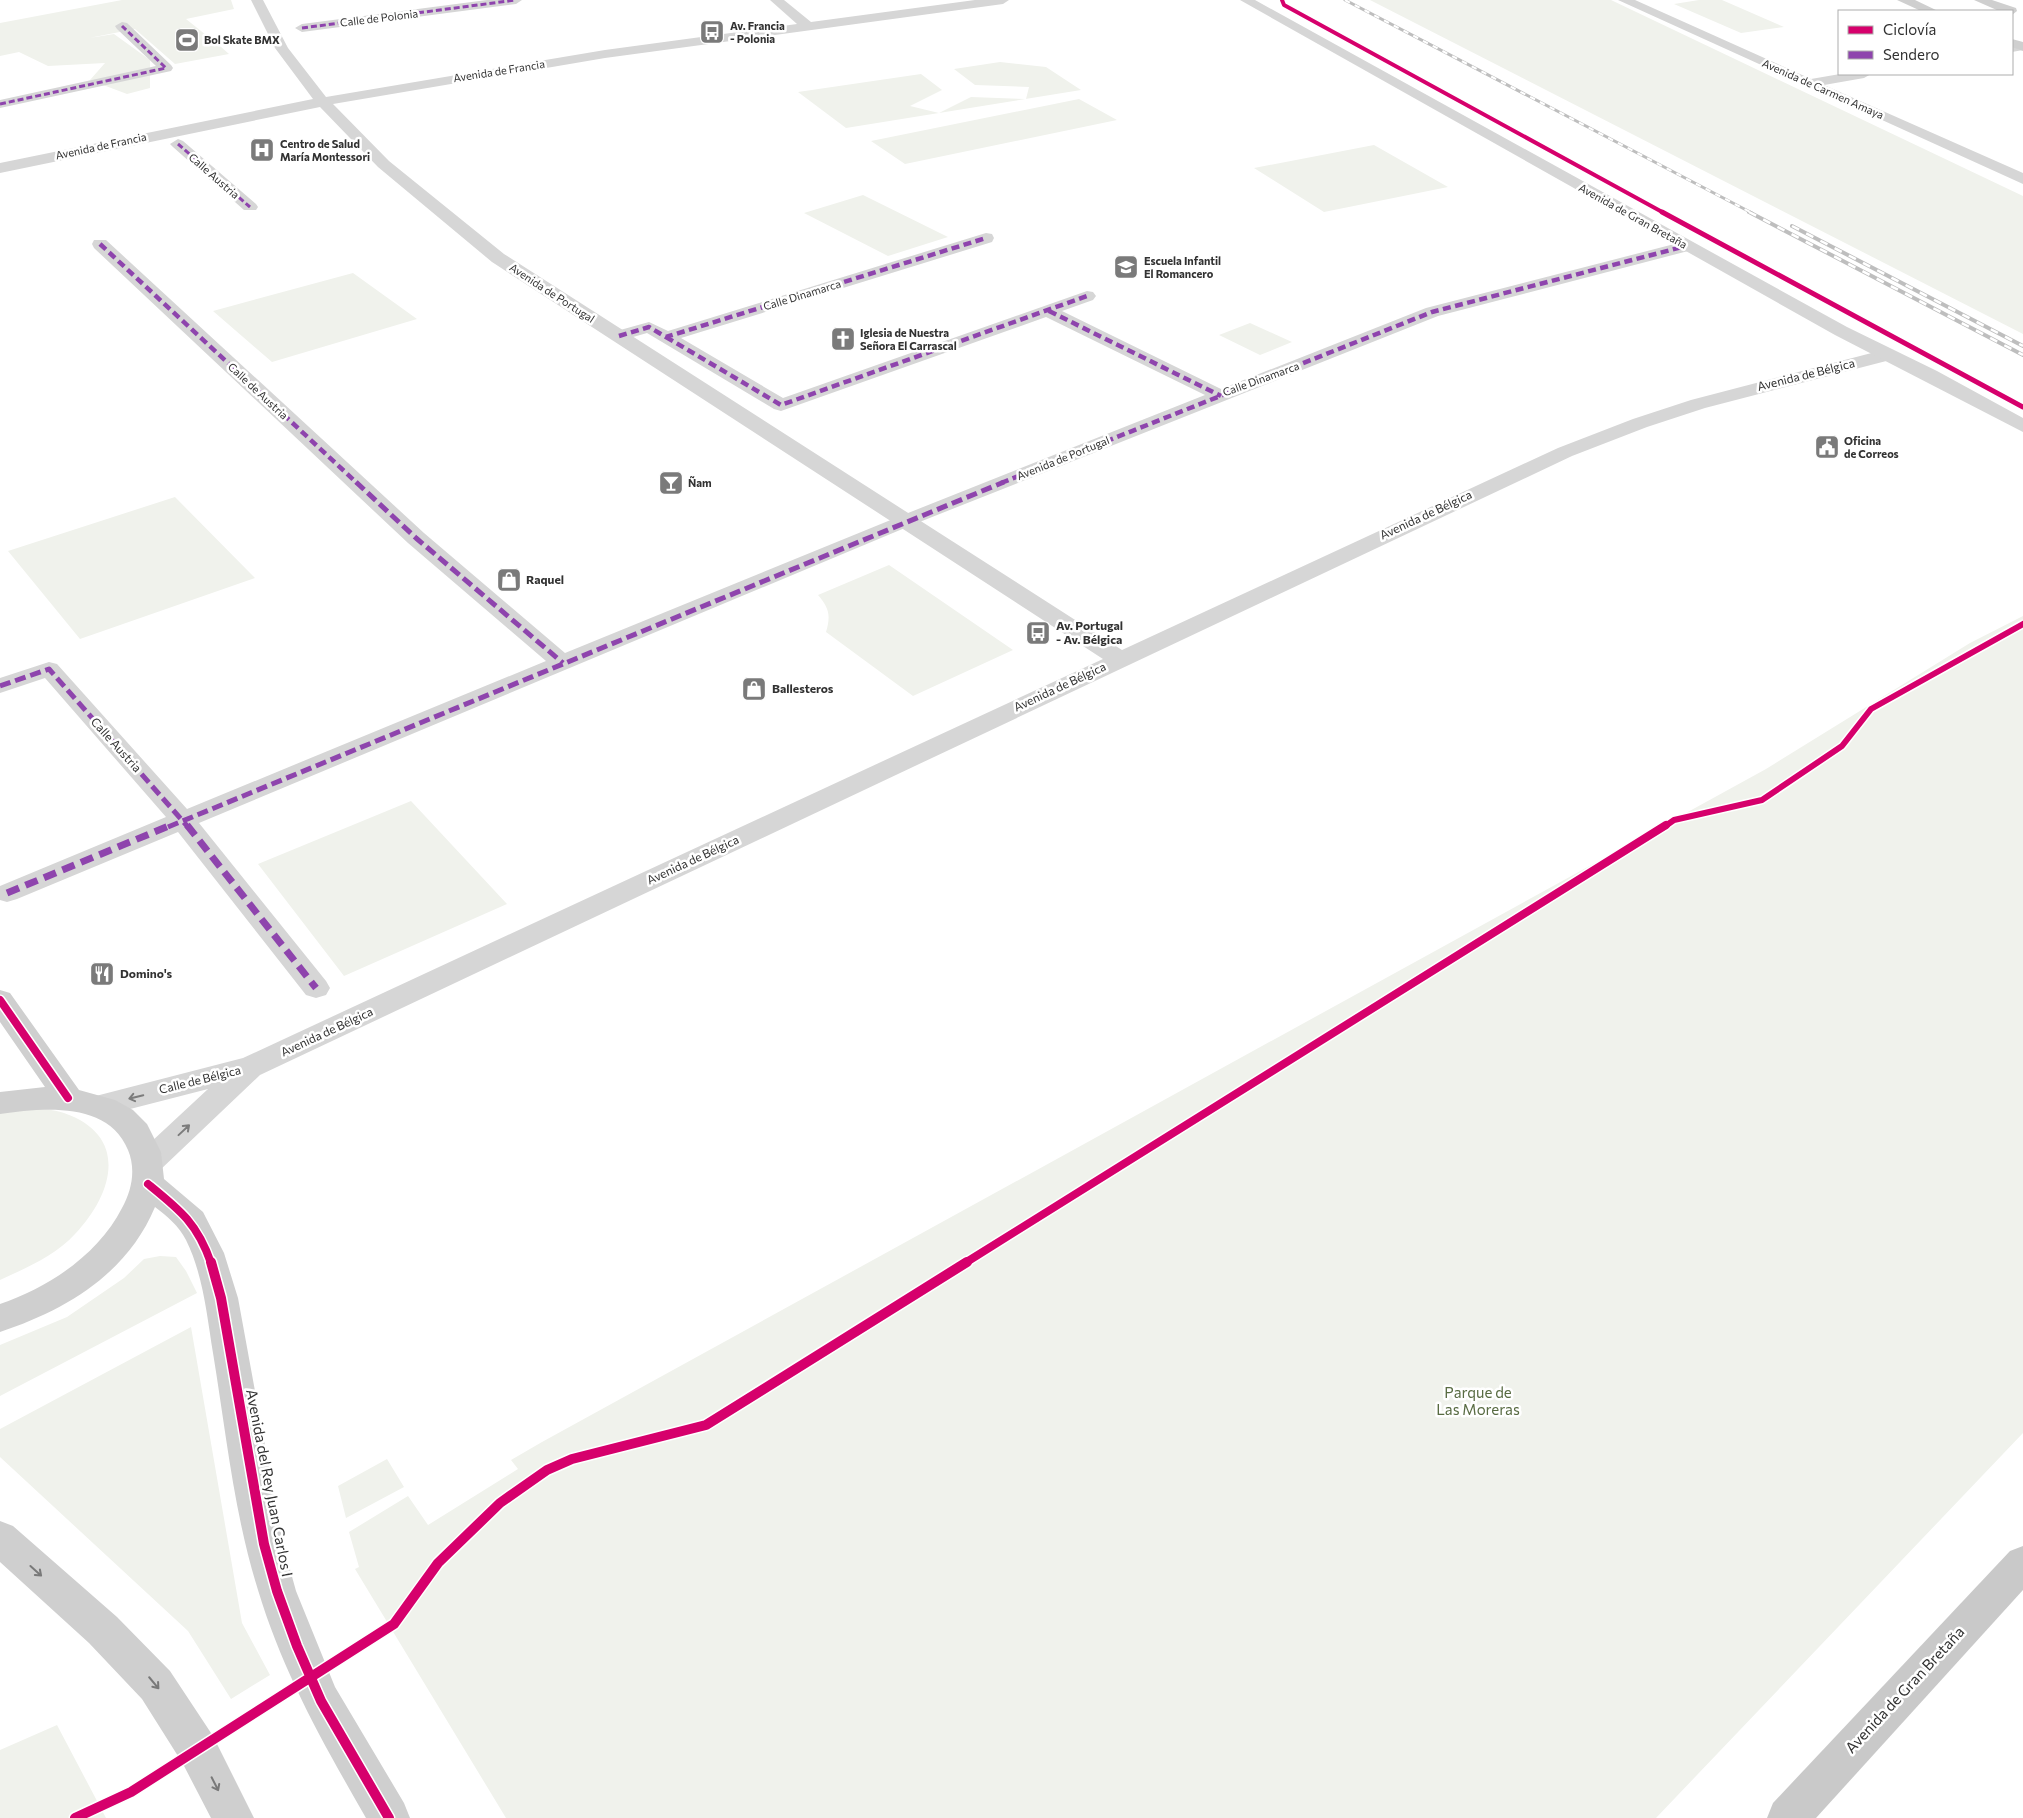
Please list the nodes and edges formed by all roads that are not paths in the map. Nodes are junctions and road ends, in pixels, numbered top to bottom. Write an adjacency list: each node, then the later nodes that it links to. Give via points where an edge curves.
1 (257, 0): 18 (street, Avenida de Portugal, via 285,53)
2 (516, 0): 13 (street, Calle de Polonia)
3 (776, 0): 12 (street)
4 (1003, 0): 12 (street, Avenida de Francia)
5 (1246, 0): 26 (street, Avenida de Gran Bretaña)
6 (1624, 0): 15 (street, Avenida de Carmen Amaya)
7 (1903, 0): 9 (main road)
8 (1980, 0): 10 (main road)
9 (1929, 10)
10 (2006, 10)
11 (122, 26): 19 (street, via 166,68)
12 (809, 27): 18 (street, Avenida de Francia, via 528,66)
13 (302, 28)
14 (1838, 65): 15 (street)
15 (1787, 73): 17 (street, Avenida de Carmen Amaya)
16 (1858, 75): 17 (street)
17 (1810, 83): 22 (street, Avenida de Carmen Amaya)
18 (323, 100): 21 (street, Avenida de Francia); 29 (street, Avenida de Portugal, via 362,142 440,212 498,258)
19 (0, 104)
20 (178, 144): 23 (street, Calle Austria)
21 (0, 168)
22 (2023, 179)
23 (250, 207)
24 (986, 238): 30 (street, Calle Dinamarca)
25 (100, 244): 36 (street, Calle de Austria, via 416,538)
26 (1686, 246): 31 (street, Avenida de Gran Bretaña); 32 (street, Calle Dinamarca, via 1432,312)
27 (1087, 296): 28 (street)
28 (1049, 311): 30 (street, via 781,405); 32 (street, Calle Dinamarca)
29 (619, 336): 30 (street, via 649,327); 34 (street, Avenida de Portugal)
30 (666, 337)
31 (1887, 355): 33 (street, Avenida de Gran Bretaña); 35 (street, Avenida de Bélgica, via 1724,396 1587,443 1504,478)
32 (1221, 396): 34 (street, Avenida de Portugal)
33 (2023, 426)
34 (905, 521): 35 (street, Avenida de Portugal); 36 (street)
35 (1119, 659): 42 (street, Avenida de Bélgica)
36 (563, 663): 38 (street)
37 (0, 686): 38 (street, Calle Austria, via 49,669)
38 (183, 820): 39 (street); 40 (street, Calle Austria)
39 (7, 893)
40 (316, 988)
41 (0, 1000): 43 (main road)
42 (251, 1067): 45 (street, Calle de Bélgica, one-way to 45); 46 (street, Calle de Bélgica, one-way to 42)
43 (68, 1098): 44 (main road, via 25,1098); 45 (main road)
44 (0, 1103)
45 (99, 1106): 46 (main road, via 133,1129 143,1145)
46 (148, 1174): 47 (main road, via 134,1220 106,1256 66,1288); 51 (main road, Avenida del Rey Juan Carlos I, via 194,1226 211,1262 221,1298 264,1544 277,1591 321,1701)
47 (0, 1318)
48 (0, 1538): 50 (main road, one-way to 50, via 103,1630 156,1685 198,1750)
49 (2023, 1563): 52 (main road, Avenida de Gran Bretaña)
50 (233, 1818)
51 (389, 1818)
52 (1788, 1818)

